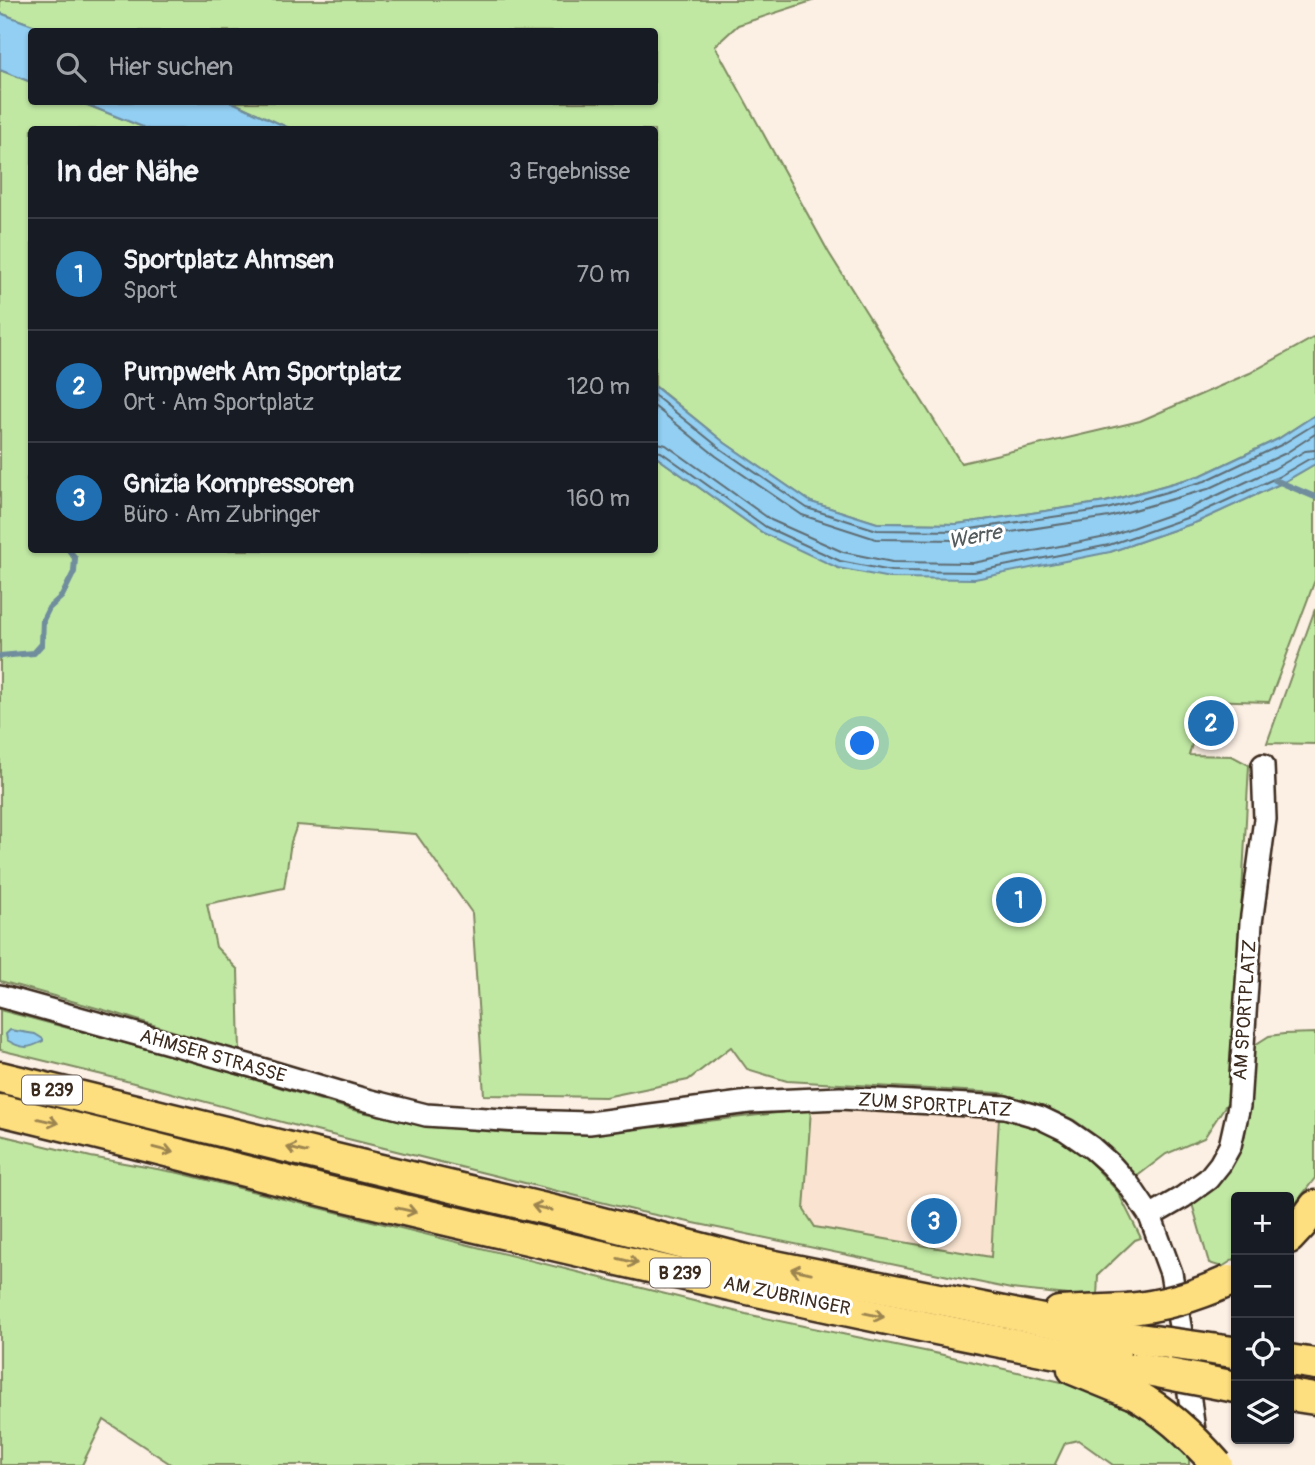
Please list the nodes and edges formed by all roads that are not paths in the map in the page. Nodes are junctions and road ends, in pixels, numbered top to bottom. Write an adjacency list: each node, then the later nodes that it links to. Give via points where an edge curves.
1 (1263, 765): 7 (street, AM SPORTPLATZ, via 1265,820 1251,923 1239,1106 1230,1146 1208,1179)
2 (0, 996): 5 (street, AHMSER STRASSE)
3 (0, 1077): 10 (highway, AM ZUBRINGER / B 239, one-way to 3, via 1012,1314 751,1261)
4 (0, 1110): 14 (highway, AM ZUBRINGER / B 239, one-way to 14, via 656,1268 1021,1347)
5 (426, 1115): 7 (street, ZUM SPORTPLATZ, via 589,1123 750,1102 840,1097 1005,1107 1039,1116 1092,1148 1129,1185)
6 (1315, 1206): 8 (highway)
7 (1150, 1216): 18 (street, ZUM SPORTPLATZ, via 1171,1273)
8 (1294, 1233)
9 (1231, 1280): 10 (highway, bridge, via 1155,1307)
10 (1130, 1324): 11 (highway, bridge)
11 (1231, 1351)
12 (1294, 1361): 13 (highway)
13 (1315, 1364)
14 (1135, 1381): 15 (highway, AM ZUBRINGER / B 239, bridge); 19 (highway, bridge, via 1150,1403 1199,1443)
15 (1231, 1387)
16 (1294, 1396): 17 (highway)
17 (1315, 1399)
18 (1199, 1465)
19 (1217, 1465)

